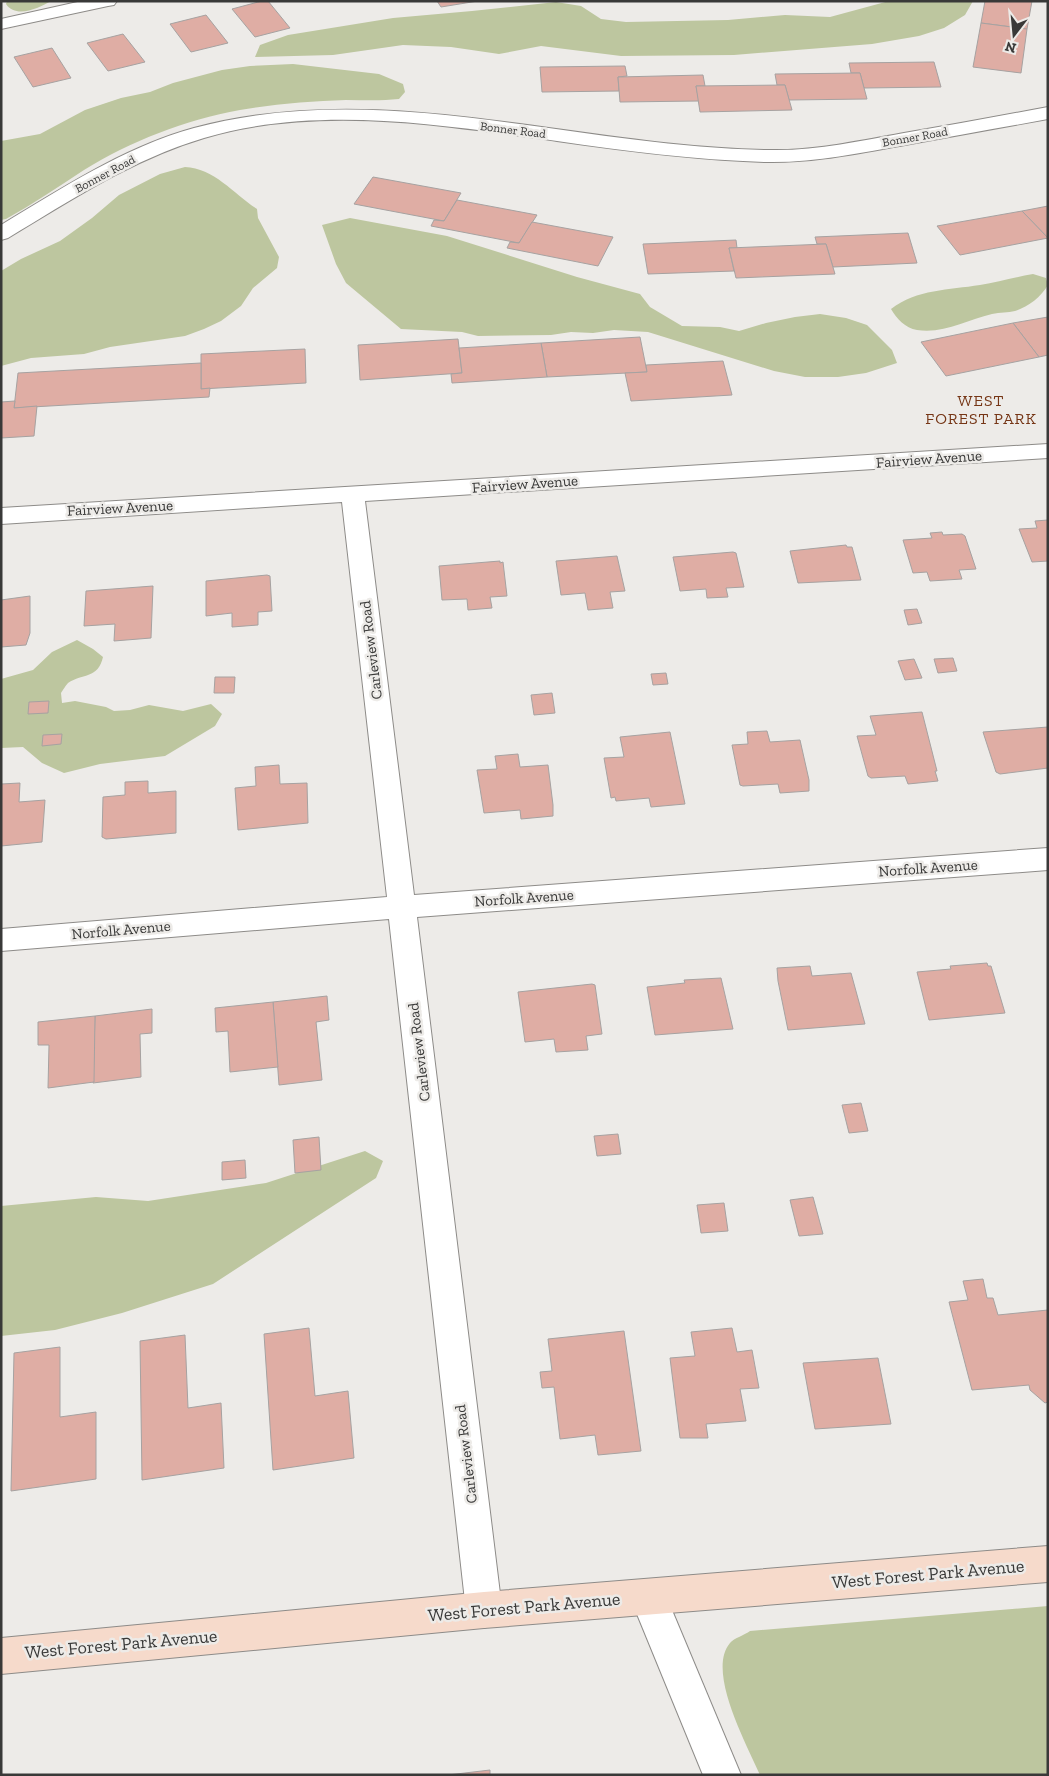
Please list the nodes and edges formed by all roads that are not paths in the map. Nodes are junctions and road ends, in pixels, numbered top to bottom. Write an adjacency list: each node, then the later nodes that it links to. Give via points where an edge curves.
1 (108, 1): 2 (street)
2 (1, 24)
3 (1048, 113): 4 (street, Bonner Road, via 879,144 772,156 714,154 418,118 356,113 305,114 199,133 151,150 101,173)
4 (1, 234)
5 (1048, 451): 6 (street, Fairview Avenue)
6 (353, 494): 7 (street, Fairview Avenue); 9 (street, Carleview Road)
7 (1, 516)
8 (1048, 860): 9 (street, Norfolk Avenue)
9 (402, 907): 10 (street, Norfolk Avenue); 13 (street, Carleview Road)
10 (1, 940)
11 (1048, 1564): 12 (main road, West Forest Park Avenue)
12 (648, 1597): 13 (main road, West Forest Park Avenue); 15 (street)
13 (484, 1610): 14 (main road, West Forest Park Avenue)
14 (1, 1656)
15 (722, 1775)

